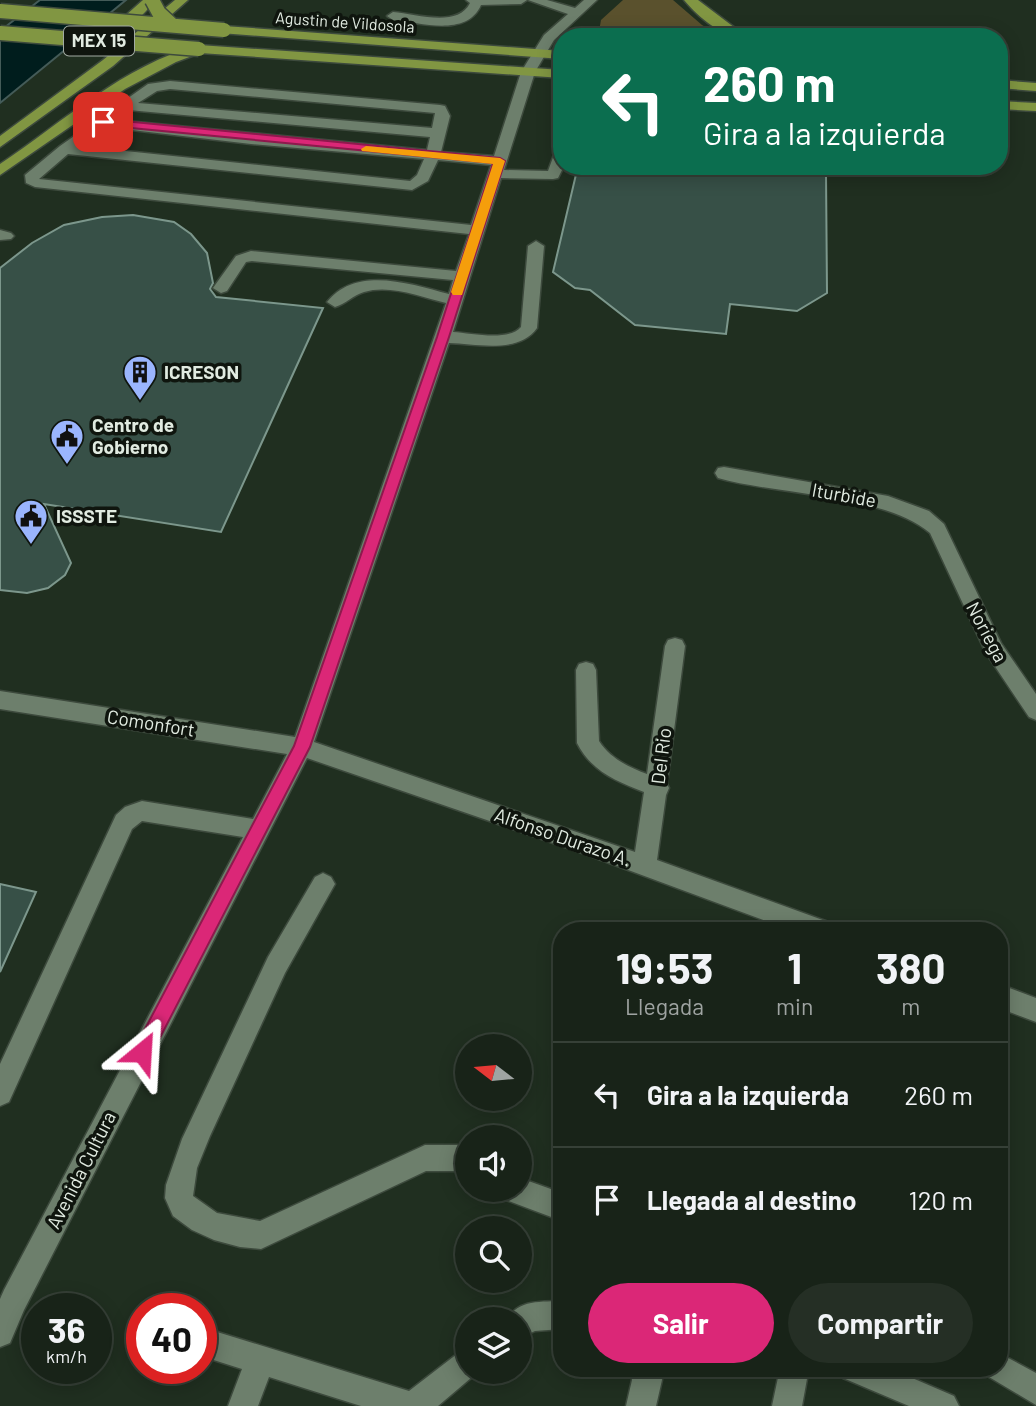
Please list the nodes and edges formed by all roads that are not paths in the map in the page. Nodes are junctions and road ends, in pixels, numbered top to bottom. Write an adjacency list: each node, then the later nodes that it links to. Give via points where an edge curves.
1 (151, 0): 11 (main road); 12 (main road, bridge)
2 (182, 0): 30 (main road)
3 (521, 0): 7 (street)
4 (534, 0): 9 (street)
5 (591, 0): 9 (street, Avenida Cultura)
6 (690, 0): 14 (main road)
7 (475, 1): 10 (street, via 471,14 455,22)
8 (0, 11): 11 (main road, Agustin de Vildosola / MEX 15, bridge)
9 (577, 13): 13 (street, Avenida Cultura)
10 (393, 16)
11 (128, 22): 12 (main road, Agustin de Vildosola / MEX 15, bridge); 17 (main road, bridge)
12 (172, 25): 19 (main road, Agustin de Vildosola / MEX 15, bridge)
13 (559, 28)
14 (725, 28)
15 (0, 33): 17 (main road, Agustin de Vildosola / MEX 15, bridge)
16 (553, 35): 19 (street, Avenida Cultura)
17 (86, 40): 18 (main road, Agustin de Vildosola / MEX 15, bridge)
18 (199, 49): 21 (main road, Agustin de Vildosola / MEX 15); 34 (main road, via 132,79)
19 (538, 53): 20 (main road, Agustin de Vildosola / MEX 15); 21 (street, Avenida Cultura)
20 (553, 54)
21 (528, 72): 22 (main road, Agustin de Vildosola / MEX 15); 33 (street, Avenida Cultura)
22 (553, 73)
23 (1008, 85): 24 (main road)
24 (1036, 87)
25 (1008, 105): 27 (main road)
26 (125, 106): 28 (street); 29 (street); 29 (street, via 153,87 170,85 440,109 443,116)
27 (1036, 107)
28 (103, 122): 31 (street); 32 (street)
29 (438, 133): 32 (street)
30 (0, 143)
31 (65, 149): 32 (street, via 412,186 421,180); 36 (street, via 31,180)
32 (432, 155): 33 (street)
33 (498, 167): 35 (street); 36 (street, Avenida Cultura)
34 (3, 169)
35 (553, 175)
36 (477, 230): 38 (street, Avenida Cultura)
37 (536, 246): 42 (street, via 529,328 523,335 505,340)
38 (463, 275): 39 (street, via 251,256 241,260); 40 (street, Avenida Cultura)
39 (221, 288)
40 (455, 300): 41 (street, via 376,284 347,291); 42 (street, Avenida Cultura)
41 (335, 302)
42 (443, 337): 49 (street, Avenida Cultura)
43 (724, 473): 44 (street, Iturbide, via 906,508 937,529)
44 (948, 548): 48 (street, Noriega, via 974,612)
45 (675, 646): 50 (street, Del Rio)
46 (586, 670): 50 (street, via 588,743 593,754 607,767)
47 (0, 700): 49 (street, Comonfort)
48 (1036, 711)
49 (302, 747): 51 (street, Avenida Cultura); 52 (street, Alfonso Durazo A.)
50 (658, 788): 52 (street, Del Rio)
51 (258, 830): 57 (street, via 142,811 124,822); 61 (street, Avenida Cultura)
52 (645, 865): 54 (street, Alfonso Durazo A.)
53 (323, 884): 58 (street, via 272,975 205,1118 178,1184 181,1205 186,1212 229,1232 261,1235 425,1158)
54 (799, 922)
55 (1008, 999): 56 (street)
56 (1036, 1010)
57 (0, 1093)
58 (455, 1159)
59 (532, 1196): 60 (street)
60 (553, 1204)
61 (7, 1298): 64 (street, Avenida Cultura)
62 (553, 1316): 63 (street)
63 (532, 1317)
64 (0, 1333)
65 (217, 1346): 66 (street)
66 (261, 1358): 74 (street); 75 (street)
67 (1008, 1373): 72 (street)
68 (455, 1374): 76 (street)
69 (648, 1377): 77 (street)
70 (793, 1377): 78 (street)
71 (874, 1377): 73 (street)
72 (1036, 1390)
73 (939, 1405)
74 (243, 1406)
75 (408, 1406)
76 (414, 1406)
77 (641, 1406)
78 (787, 1406)

